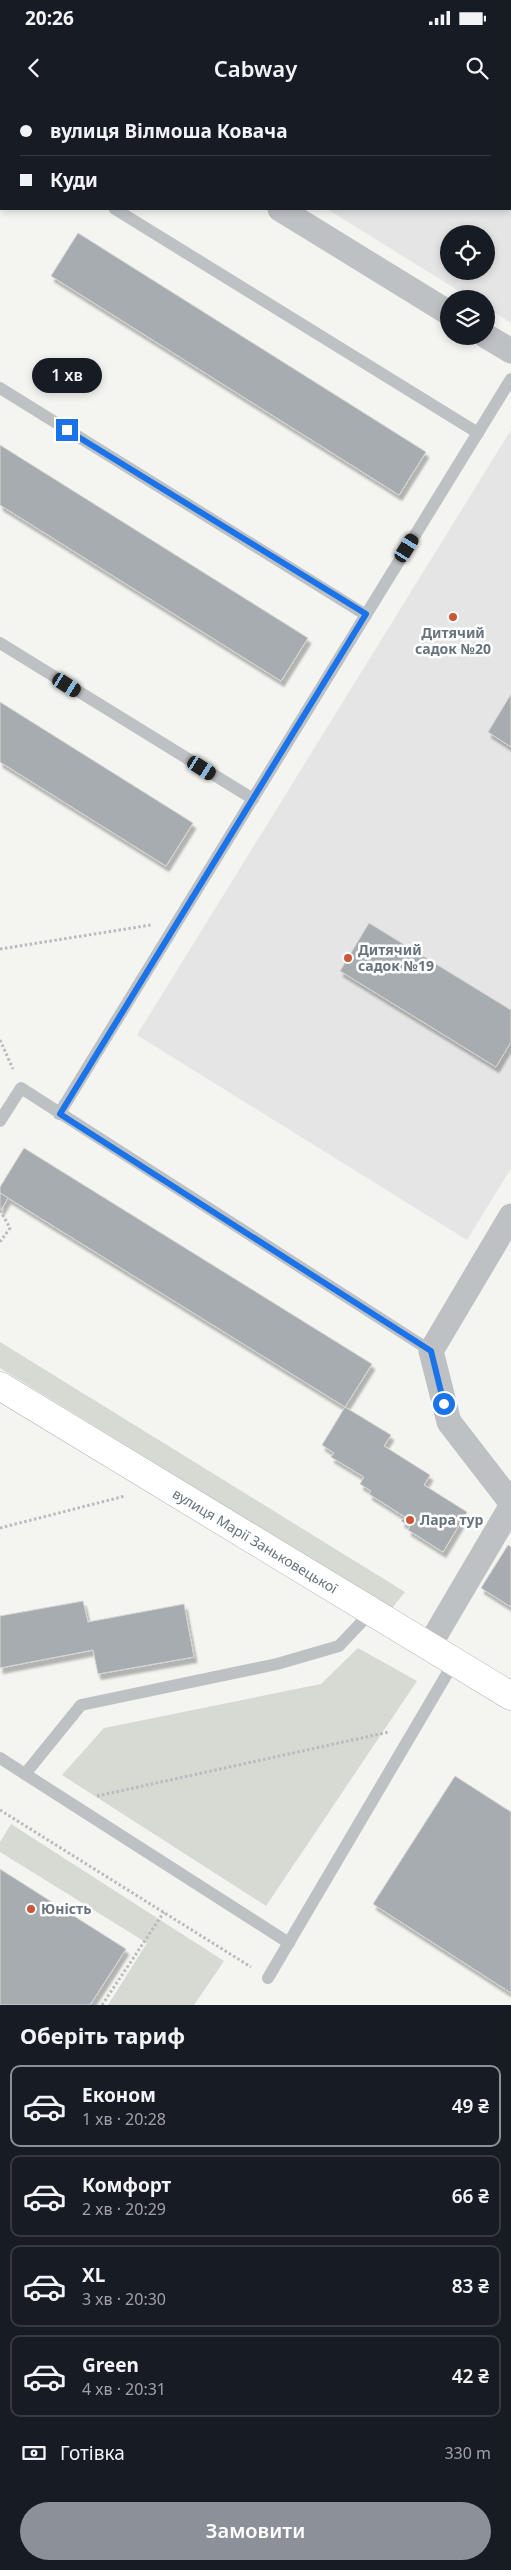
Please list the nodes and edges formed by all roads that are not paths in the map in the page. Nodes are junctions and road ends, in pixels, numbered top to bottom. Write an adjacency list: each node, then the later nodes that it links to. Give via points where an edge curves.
1 (116, 210): 8 (lane)
2 (282, 210): 3 (street)
3 (440, 307)
4 (495, 341): 5 (street)
5 (511, 351)
6 (511, 379): 8 (lane)
7 (0, 388): 9 (lane)
8 (478, 433): 9 (lane)
9 (366, 614): 11 (lane)
10 (0, 643): 11 (lane)
11 (253, 799): 12 (lane)
12 (60, 1114): 13 (lane, via 21,1088); 15 (lane)
13 (0, 1121)
14 (511, 1216): 15 (street)
15 (431, 1351): 17 (street, via 449,1422)
16 (0, 1386): 18 (street, вулиця Марії Заньковецької)
17 (511, 1501): 19 (street, via 509,1510)
18 (371, 1612): 19 (street, вулиця Марії Заньковецької); 23 (lane, via 339,1646 277,1664 81,1705)
19 (428, 1646): 20 (street, вулиця Марії Заньковецької)
20 (454, 1662): 21 (street, вулиця Марії Заньковецької); 24 (lane)
21 (511, 1696)
22 (0, 1758): 23 (lane)
23 (25, 1774): 24 (lane)
24 (289, 1943): 25 (lane)
25 (268, 1978)

